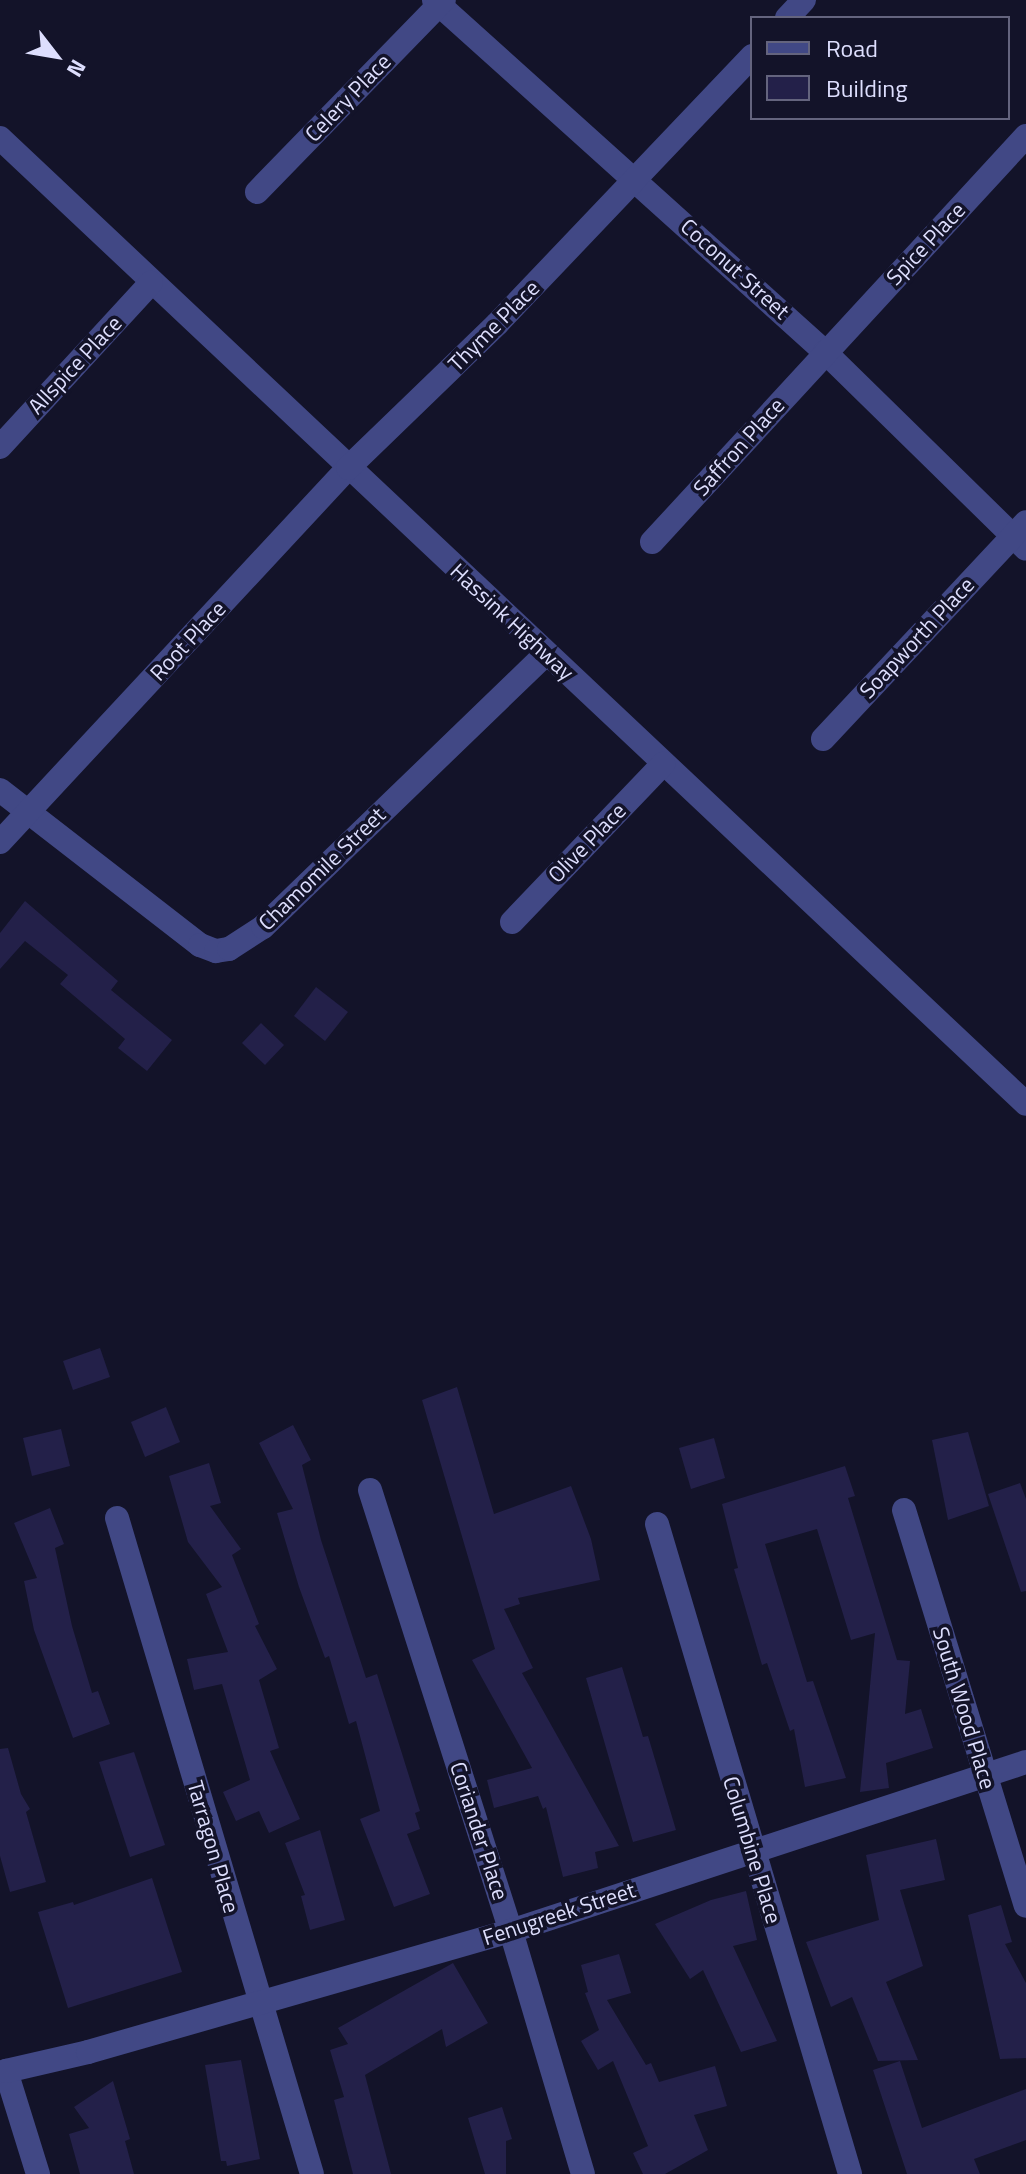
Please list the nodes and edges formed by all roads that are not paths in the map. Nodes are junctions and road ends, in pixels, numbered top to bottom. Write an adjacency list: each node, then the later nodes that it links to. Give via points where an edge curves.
1 (804, 0): 3 (street)
2 (439, 2): 7 (street, Coconut Street); 8 (street, Celery Place)
3 (789, 16)
4 (750, 58): 7 (street, Thyme Place)
5 (1026, 136): 10 (street, Spice Place)
6 (0, 138): 9 (street, Hassink Highway)
7 (637, 181): 10 (street, Coconut Street); 12 (street, Thyme Place)
8 (257, 192)
9 (151, 283): 11 (street, Allspice Place); 12 (street, Hassink Highway)
10 (825, 352): 13 (street, Coconut Street); 14 (street, Saffron Place)
11 (0, 447)
12 (348, 468): 15 (street, Hassink Highway); 19 (street, Root Place)
13 (1021, 536): 16 (street, Soapworth Place)
14 (652, 542)
15 (546, 654): 17 (street, Hassink Highway); 19 (street, Chamomile Street, via 263,927 229,949 200,945)
16 (823, 739)
17 (663, 764): 21 (street, Olive Place); 22 (street, Hassink Highway)
18 (0, 790): 19 (street, Chamomile Street)
19 (28, 813): 20 (street, Root Place)
20 (0, 842)
21 (512, 922)
22 (1026, 1104)
23 (370, 1490): 31 (street, Coriander Place)
24 (904, 1510): 28 (street, South Wood Place)
25 (117, 1518): 32 (street, Tarragon Place)
26 (657, 1524): 29 (street, Columbine Place)
27 (1026, 1762): 28 (street, Fenugreek Street)
28 (984, 1775): 29 (street, Fenugreek Street); 30 (street, South Wood Place)
29 (751, 1852): 31 (street, Fenugreek Street); 37 (street, Columbine Place)
30 (1026, 1906)
31 (511, 1931): 32 (street, Fenugreek Street); 36 (street, Coriander Place)
32 (258, 2003): 33 (street, Fenugreek Street, via 88,2052); 35 (street, Tarragon Place)
33 (3, 2062): 34 (street)
34 (38, 2174)
35 (312, 2174)
36 (583, 2174)
37 (850, 2174)

